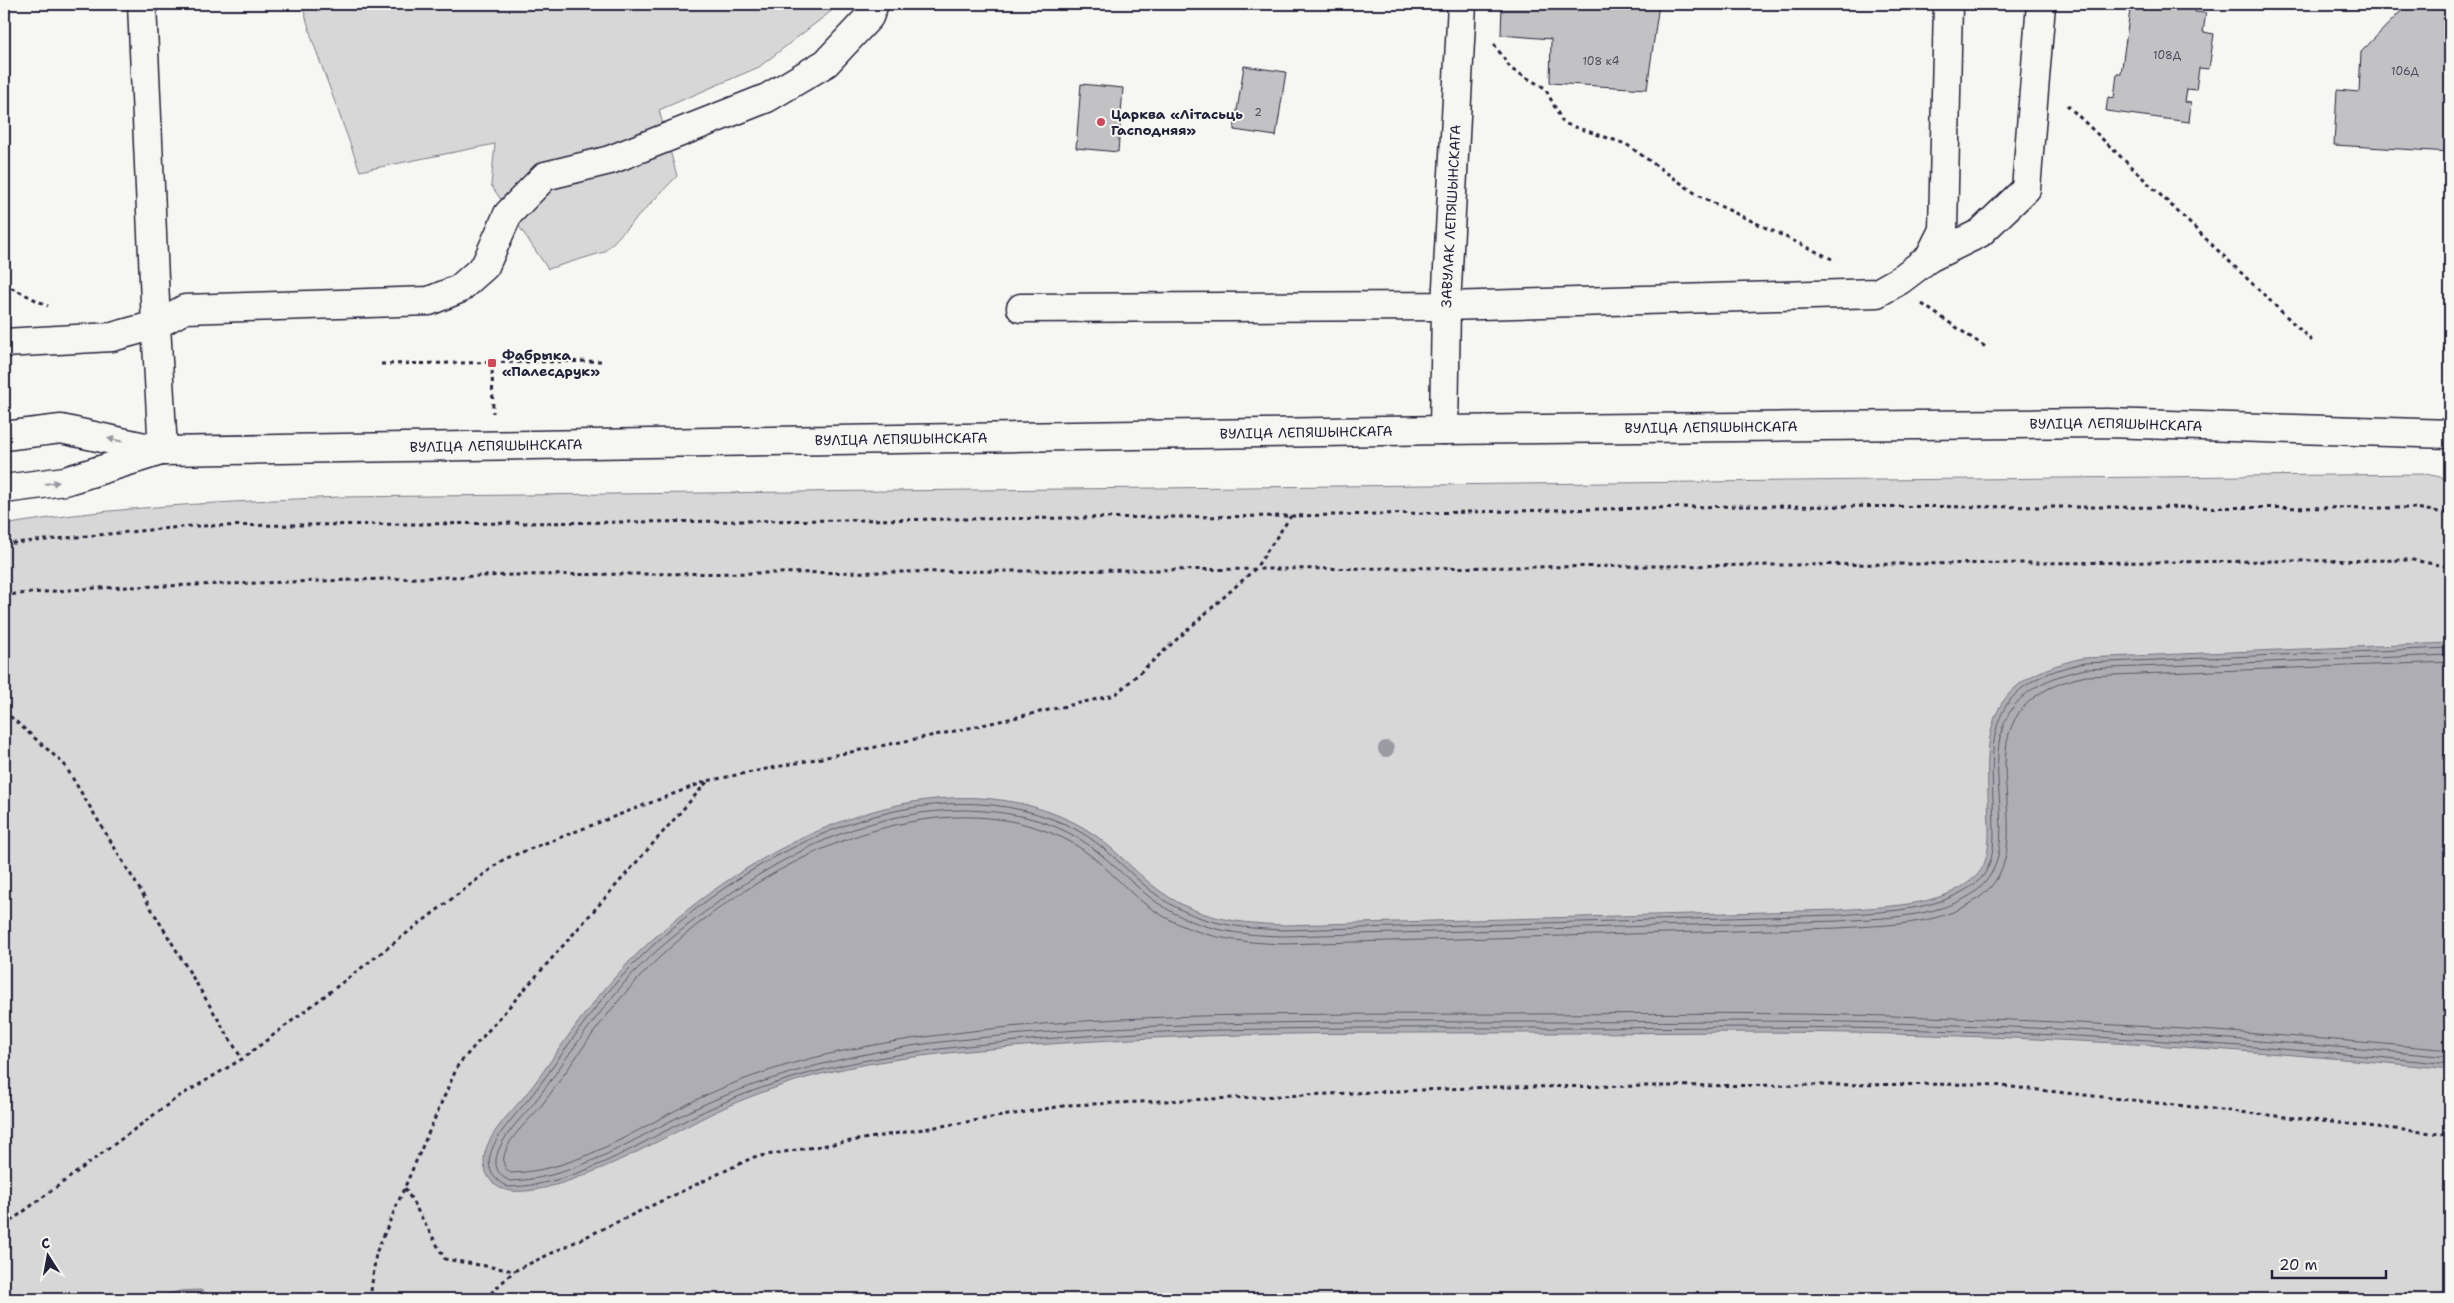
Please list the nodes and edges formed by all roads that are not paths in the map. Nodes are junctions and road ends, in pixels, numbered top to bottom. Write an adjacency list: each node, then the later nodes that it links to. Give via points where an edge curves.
1 (142, 4): 9 (main road)
2 (874, 4): 9 (main road, via 869,17 826,63 767,98 610,160 545,176 508,214 485,266 459,289 429,301 185,309)
3 (1462, 4): 7 (main road, ЗАВУЛАК ЛЕПЯШЫНСКАГА)
4 (1948, 4): 6 (main road, via 1943,230)
5 (2041, 4): 6 (main road, via 2026,189 1980,233)
6 (1929, 258): 7 (main road, via 1877,293)
7 (1446, 306): 8 (main road); 11 (main road, ЗАВУЛАК ЛЕПЯШЫНСКАГА)
8 (1021, 308)
9 (156, 325): 10 (main road, via 112,337); 14 (main road)
10 (4, 343)
11 (1444, 430): 12 (main road, ВУЛІЦА ЛЕПЯШЫНСКАГА, via 2107,423); 14 (main road, ВУЛІЦА ЛЕПЯШЫНСКАГА)
12 (2450, 434)
13 (4, 436): 14 (main road, ВУЛІЦА ЛЕПЯШЫНСКАГА, one-way to 13, via 61,428)
14 (163, 450): 15 (main road, ВУЛІЦА ЛЕПЯШЫНСКАГА, one-way to 14, via 65,481)
15 (4, 489)

